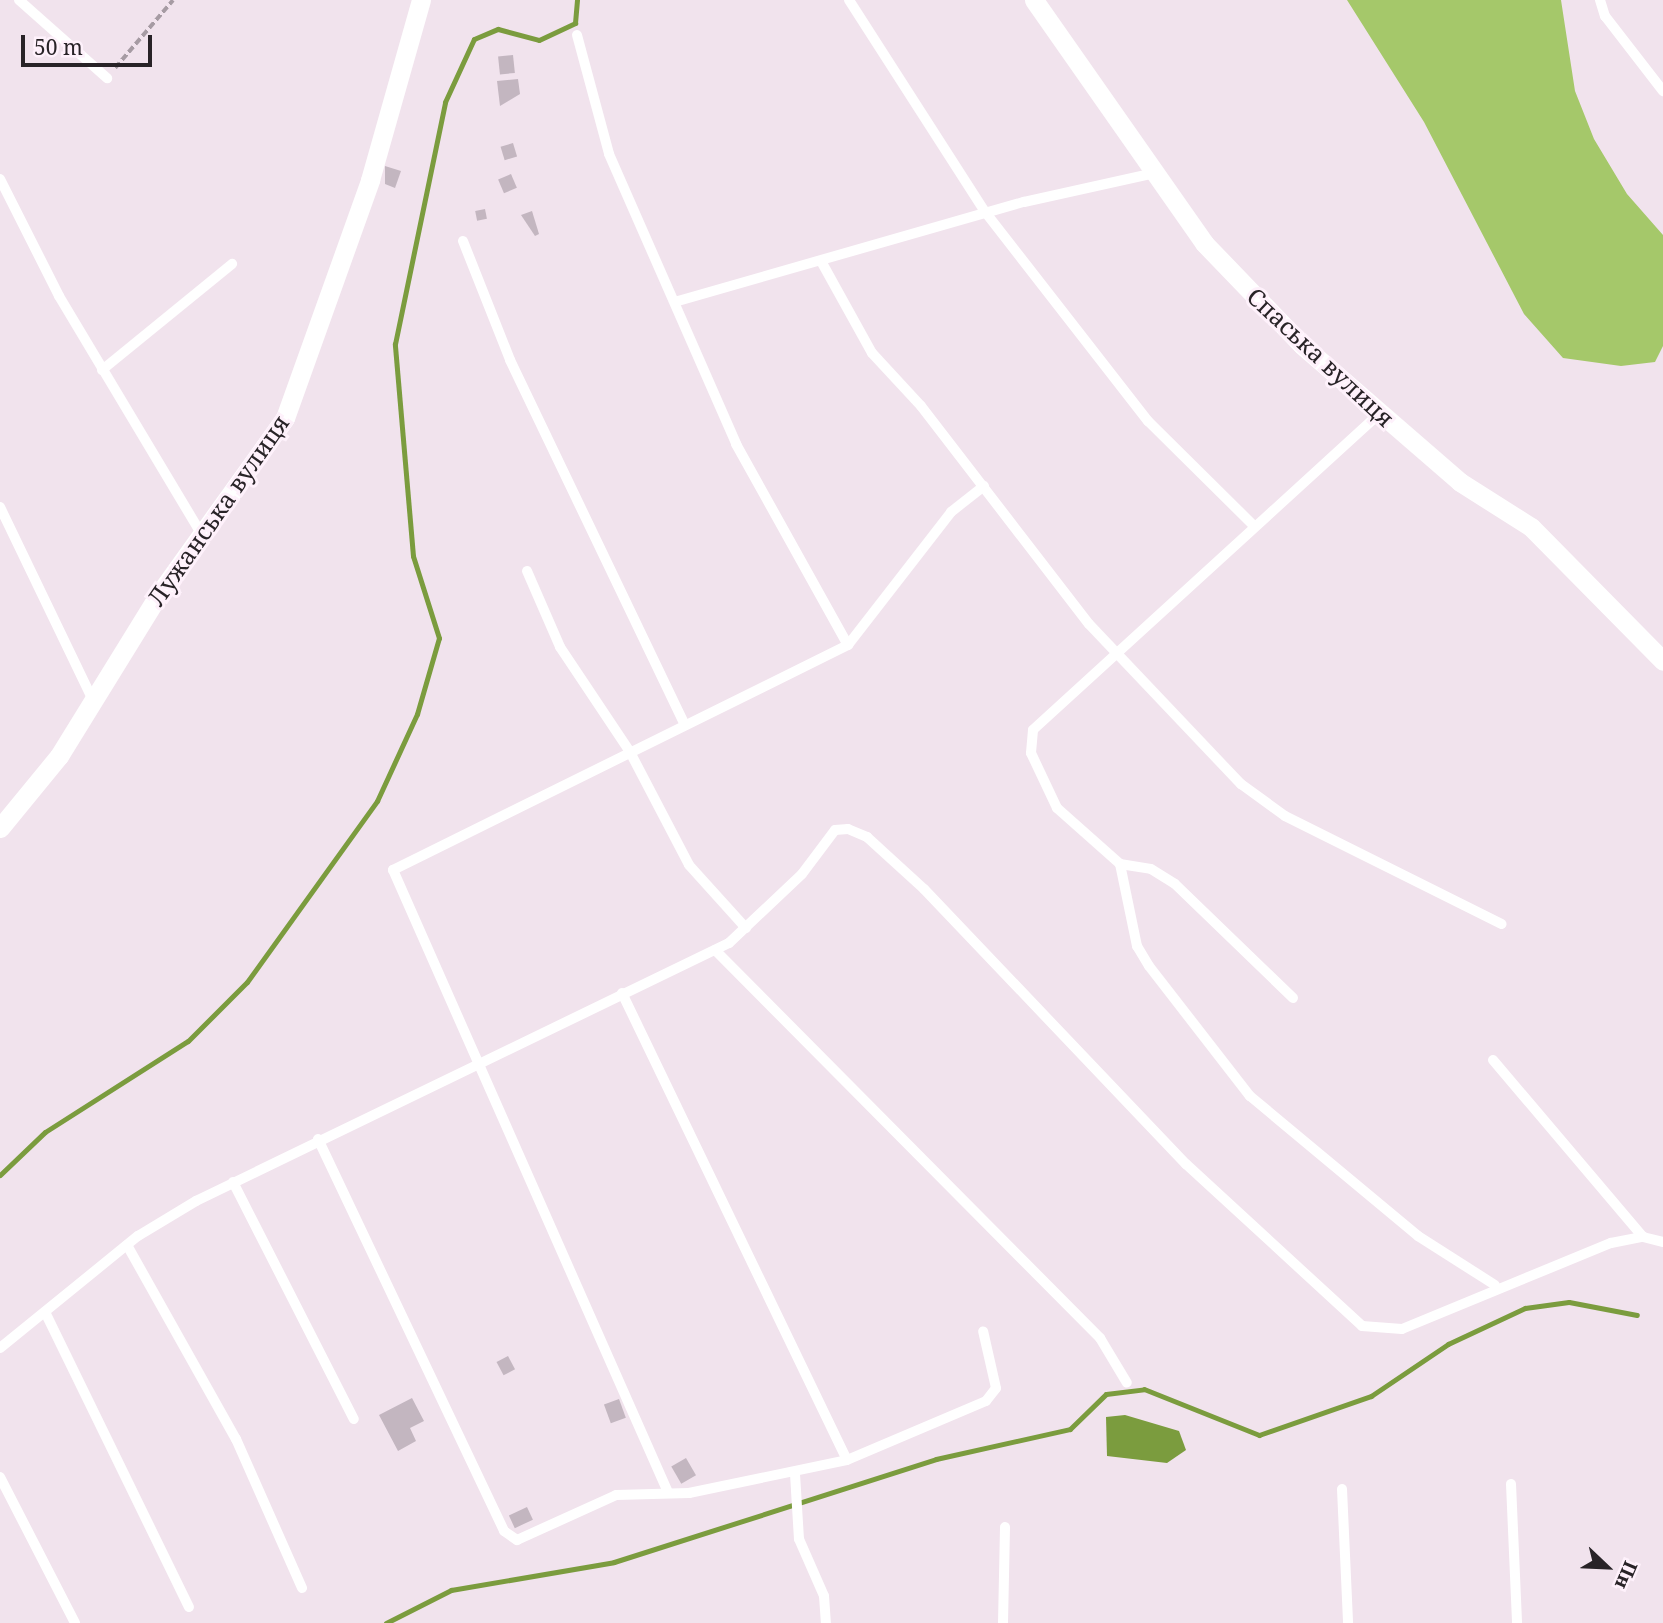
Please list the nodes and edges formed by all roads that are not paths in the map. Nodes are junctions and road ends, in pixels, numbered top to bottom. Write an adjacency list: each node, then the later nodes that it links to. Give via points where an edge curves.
1 (19, 0): 7 (lane)
2 (421, 0): 21 (street, Лужанська вулиця, via 370,180 285,418)
3 (849, 0): 11 (lane)
4 (1034, 0): 9 (street, Спаська вулиця)
5 (1600, 0): 8 (lane, via 1605,16)
6 (577, 35): 15 (lane, via 609,154)
7 (107, 78)
8 (1663, 91)
9 (1154, 173): 11 (lane); 17 (street, Спаська вулиця, via 1203,243 1302,345)
10 (0, 179): 16 (lane)
11 (986, 213): 13 (lane); 20 (lane, via 1148,421)
12 (463, 241): 27 (lane, via 510,360)
13 (821, 261): 15 (lane); 18 (lane, via 872,353)
14 (232, 264): 16 (lane)
15 (678, 301): 23 (lane, via 736,443)
16 (102, 370): 21 (lane)
17 (1380, 413): 20 (lane); 25 (street, Спаська вулиця, via 1460,482 1531,527)
18 (984, 486): 23 (lane, via 951,512); 24 (lane)
19 (0, 507): 26 (lane)
20 (1252, 524): 24 (lane)
21 (200, 532): 26 (street, Лужанська вулиця)
22 (527, 571): 28 (lane, via 560,647)
23 (848, 645): 27 (lane)
24 (1115, 653): 30 (lane, via 1033,730 1031,753 1057,808); 31 (lane, via 1241,784 1285,816)
25 (1663, 661)
26 (93, 701): 29 (street, Лужанська вулиця, via 59,756)
27 (684, 723): 28 (lane)
28 (630, 752): 32 (lane, via 689,865); 37 (lane, via 394,870)
29 (0, 828)
30 (1119, 864): 35 (lane, via 1151,869 1175,884 1222,922); 43 (lane, via 1137,946 1182,1015 1250,1096 1418,1236)
31 (1502, 924)
32 (746, 928): 33 (lane); 43 (lane, via 802,874 835,830 867,837 1107,1075 1186,1164 1362,1326 1402,1329)
33 (715, 950): 34 (lane); 47 (lane, via 1100,1338)
34 (622, 993): 37 (lane); 49 (lane)
35 (1293, 998)
36 (1493, 1060): 40 (lane)
37 (480, 1062): 38 (lane); 54 (lane)
38 (318, 1139): 39 (lane); 54 (lane, via 504,1531 517,1540 616,1495)
39 (233, 1182): 42 (lane); 48 (lane)
40 (1643, 1237): 41 (lane); 43 (lane)
41 (1663, 1242)
42 (127, 1245): 44 (lane); 56 (lane, via 236,1439)
43 (1495, 1285)
44 (46, 1314): 46 (lane); 57 (lane)
45 (984, 1331): 49 (lane, via 996,1388 986,1401)
46 (0, 1348)
47 (1128, 1383)
48 (354, 1419)
49 (848, 1460): 50 (lane)
50 (795, 1474): 54 (lane, via 689,1493); 59 (lane, via 799,1492 796,1516 824,1596)
51 (0, 1477): 58 (lane)
52 (1511, 1483): 62 (lane)
53 (1342, 1489): 61 (lane)
54 (667, 1490)
55 (1005, 1527): 60 (lane)
56 (302, 1588)
57 (189, 1607)
58 (75, 1623)
59 (826, 1623)
60 (1003, 1623)
61 (1348, 1623)
62 (1517, 1623)

